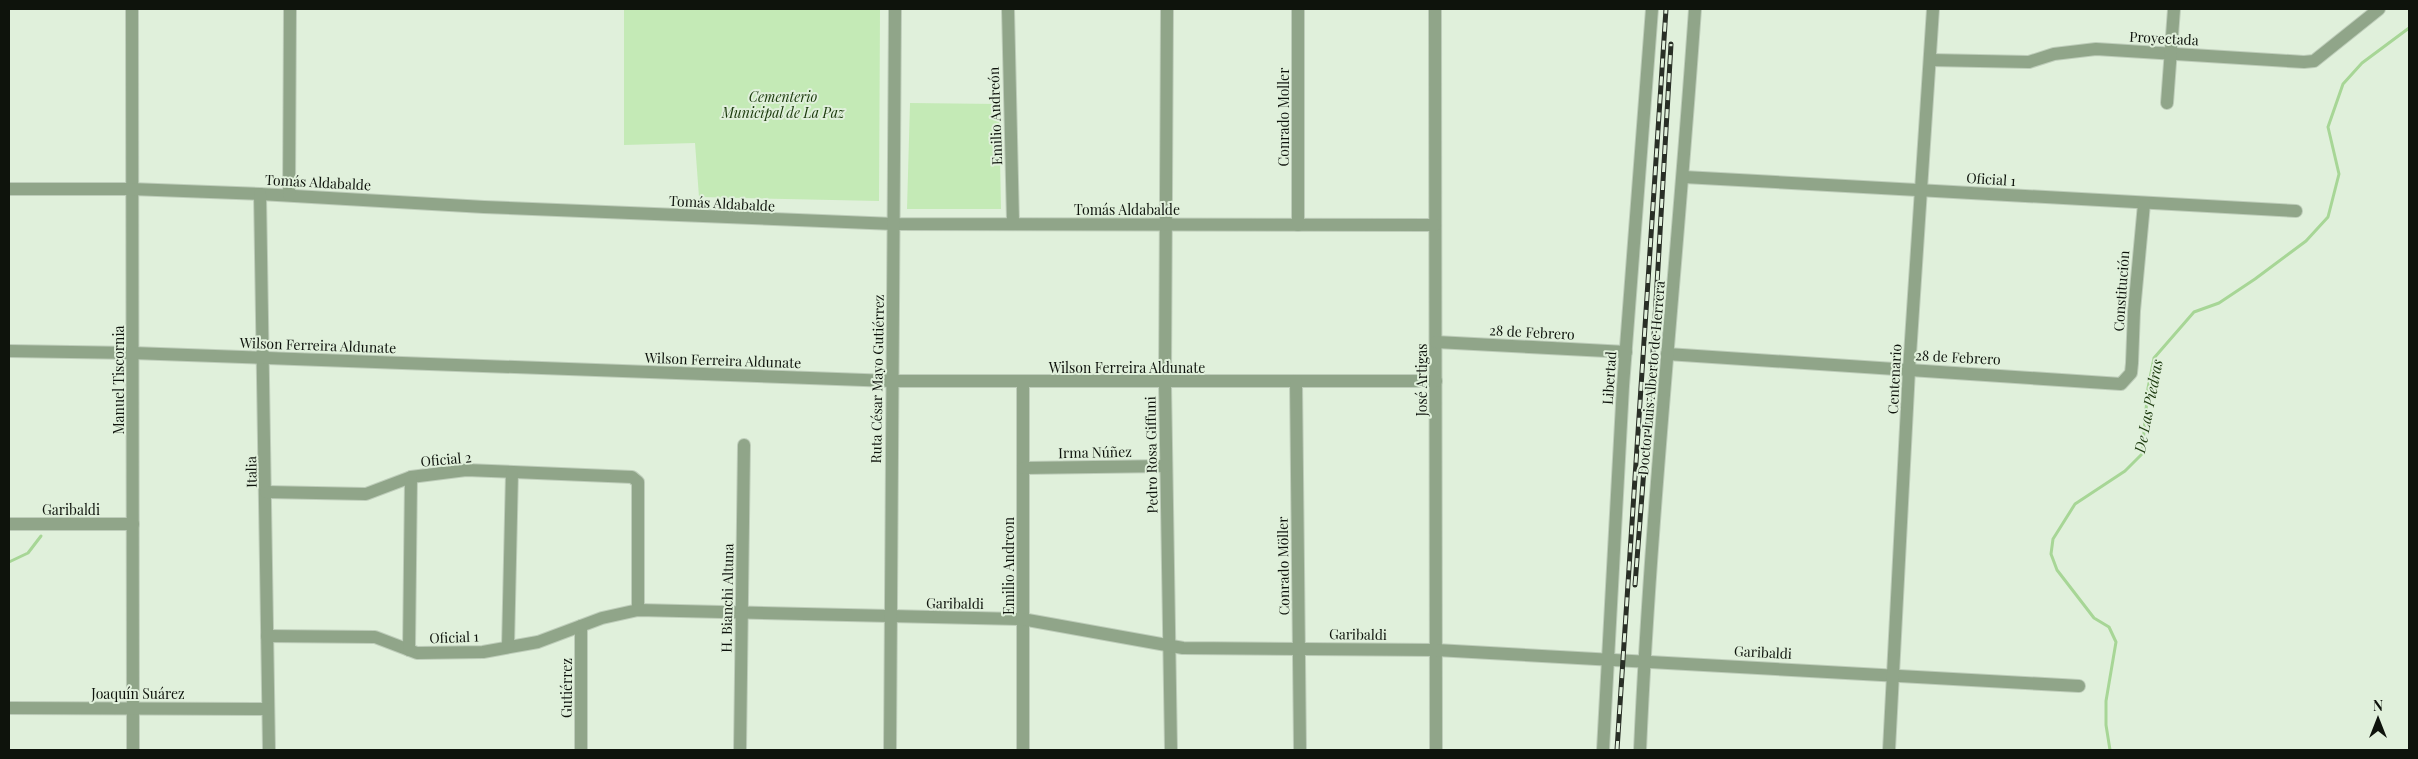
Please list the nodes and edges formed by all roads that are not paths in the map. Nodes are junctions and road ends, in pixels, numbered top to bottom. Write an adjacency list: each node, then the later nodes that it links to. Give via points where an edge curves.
1 (132, 9): 18 (street, Manuel Tiscornia)
2 (290, 9): 21 (street)
3 (895, 9): 25 (street, Ruta César Mayo Gutiérrez)
4 (1008, 9): 24 (street, Emilio Andreón)
5 (1167, 9): 26 (street, Pedro Rosa Giffuni)
6 (1298, 9): 27 (street, Conrado Moller)
7 (1435, 9): 28 (street, José Artigas)
8 (1652, 9): 31 (street, Libertad)
9 (1695, 9): 16 (street, Doctor Luis Alberto de Herrera)
10 (1933, 9): 14 (street, Centenario)
11 (2174, 9): 13 (street)
12 (2379, 9): 13 (street, Proyectada, via 2314,61)
13 (2170, 53): 14 (street, Proyectada, via 2096,49 2054,54 2029,62); 15 (street)
14 (1930, 60): 19 (street, Centenario)
15 (2167, 103)
16 (1684, 177): 19 (street, Oficial 1); 33 (street, Doctor Luis Alberto de Herrera)
17 (9, 189): 18 (street, Tomás Aldabalde)
18 (131, 189): 20 (street, Tomás Aldabalde); 32 (street, Manuel Tiscornia)
19 (1922, 190): 22 (street, Oficial 1); 35 (street, Centenario)
20 (260, 194): 21 (street, Tomás Aldabalde); 34 (street, Italia)
21 (289, 196): 25 (street, Tomás Aldabalde)
22 (2144, 204): 23 (street, Oficial 1); 36 (street, Constitución, via 2131,373)
23 (2296, 212)
24 (1013, 222): 25 (street, Tomás Aldabalde); 26 (street, Tomás Aldabalde)
25 (894, 224): 37 (street, Ruta César Mayo Gutiérrez)
26 (1166, 224): 27 (street, Tomás Aldabalde); 41 (street, Pedro Rosa Giffuni)
27 (1298, 225): 28 (street, Tomás Aldabalde)
28 (1435, 225): 29 (street, José Artigas)
29 (1436, 342): 31 (street, 28 de Febrero); 39 (street, José Artigas)
30 (9, 351): 32 (street, Wilson Ferreira Aldunate)
31 (1626, 352): 61 (street, Libertad)
32 (133, 353): 34 (street, Wilson Ferreira Aldunate); 49 (street, Manuel Tiscornia)
33 (1667, 354): 35 (street, 28 de Febrero); 62 (street, Doctor Luis Alberto de Herrera)
34 (264, 359): 37 (street, Wilson Ferreira Aldunate); 47 (street, Italia)
35 (1909, 370): 36 (street, 28 de Febrero, via 2108,384 2121,384); 63 (street, Centenario)
36 (2126, 380)
37 (892, 381): 40 (street, Wilson Ferreira Aldunate); 52 (street, Ruta César Mayo Gutiérrez)
38 (1296, 381): 39 (street, Wilson Ferreira Aldunate); 41 (street, Wilson Ferreira Aldunate); 58 (street, Conrado Möller)
39 (1436, 381): 60 (street, José Artigas)
40 (1023, 382): 41 (street, Wilson Ferreira Aldunate); 44 (street, Emilio Andreon)
41 (1164, 382): 43 (street, Pedro Rosa Giffuni)
42 (744, 445): 51 (street, H. Bianchi Altuna)
43 (1166, 466): 44 (street, Irma Núñez); 57 (street, Pedro Rosa Giffuni)
44 (1023, 468): 53 (street, Emilio Andreon)
45 (512, 472): 46 (street, Oficial 2, via 466,470); 50 (street, Oficial 2, via 632,477 638,482); 56 (street)
46 (411, 477): 47 (street, Oficial 2, via 366,494); 59 (street)
47 (266, 492): 55 (street, Italia)
48 (9, 524): 49 (street, Garibaldi)
49 (133, 524): 66 (street, Manuel Tiscornia)
50 (638, 610): 51 (street, Garibaldi); 54 (street, Oficial 1)
51 (742, 614): 52 (street, Garibaldi); 71 (street, H. Bianchi Altuna)
52 (891, 617): 53 (street, Garibaldi); 72 (street, Ruta César Mayo Gutiérrez)
53 (1022, 619): 57 (street, Garibaldi); 73 (street, Emilio Andreon)
54 (581, 626): 56 (street, Oficial 1, via 538,642); 70 (street, Gutiérrez)
55 (267, 636): 59 (street, Oficial 1, via 375,637); 67 (street, Italia)
56 (508, 647): 59 (street, Oficial 1, via 484,652 440,654)
57 (1170, 647): 58 (street, Garibaldi); 74 (street, Pedro Rosa Giffuni)
58 (1298, 648): 60 (street, Garibaldi); 75 (street, Conrado Möller)
59 (409, 650)
60 (1436, 650): 61 (street, Garibaldi); 76 (street, José Artigas)
61 (1609, 658): 62 (street, Garibaldi); 77 (street, Libertad)
62 (1644, 660): 63 (street, Garibaldi); 78 (street, Doctor Luis Alberto de Herrera)
63 (1895, 675): 64 (street, Garibaldi); 79 (street, Centenario)
64 (2079, 686)
65 (9, 708): 66 (street, Joaquín Suárez)
66 (133, 708): 67 (street, Joaquín Suárez); 68 (street, Manuel Tiscornia)
67 (267, 709): 69 (street, Italia)
68 (133, 750)
69 (269, 750)
70 (581, 750)
71 (740, 750)
72 (890, 750)
73 (1023, 750)
74 (1171, 750)
75 (1300, 750)
76 (1436, 750)
77 (1603, 750)
78 (1640, 750)
79 (1889, 750)

